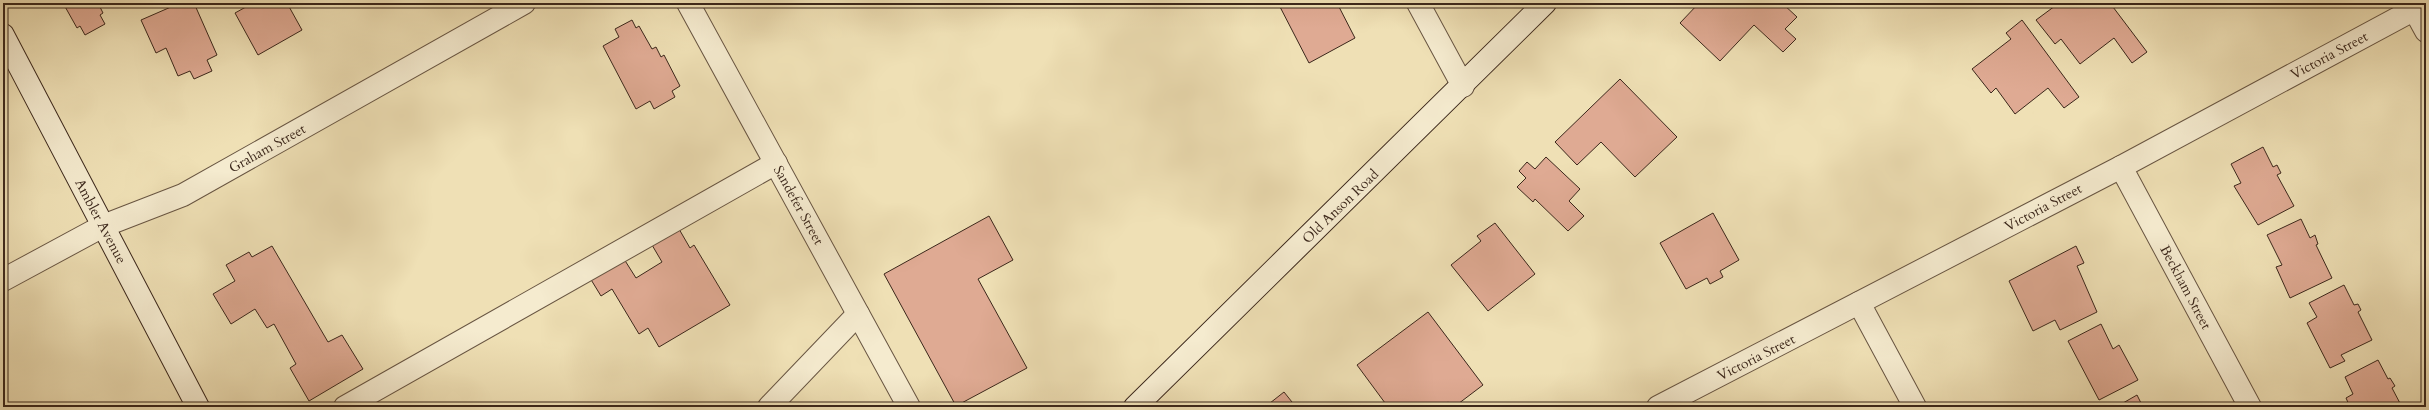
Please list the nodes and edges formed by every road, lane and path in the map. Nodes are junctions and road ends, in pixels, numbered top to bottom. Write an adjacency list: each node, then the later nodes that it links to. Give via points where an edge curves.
1 (524, 3): 11 (street, Graham Street, via 183,195)
2 (688, 3): 9 (street, Sandefer Street)
3 (1418, 3): 8 (street)
4 (1545, 3): 8 (street, Old Anson Road)
5 (2420, 6): 6 (street); 10 (street, Victoria Street)
6 (2426, 31)
7 (3, 35): 11 (street, Ambler Avenue)
8 (1463, 86): 19 (street, Old Anson Road)
9 (776, 163): 14 (street, Sandefer Street); 16 (street)
10 (2121, 167): 13 (street, Victoria Street); 22 (street, Beckham Street)
11 (103, 226): 12 (street, Graham Street); 15 (street, Ambler Avenue)
12 (3, 280)
13 (1859, 303): 20 (street, Victoria Street); 21 (street)
14 (858, 314): 17 (street); 18 (street, Sandefer Street)
15 (198, 407)
16 (345, 407)
17 (769, 407)
18 (909, 407)
19 (1135, 407)
20 (1658, 407)
21 (1915, 407)
22 (2250, 407)

